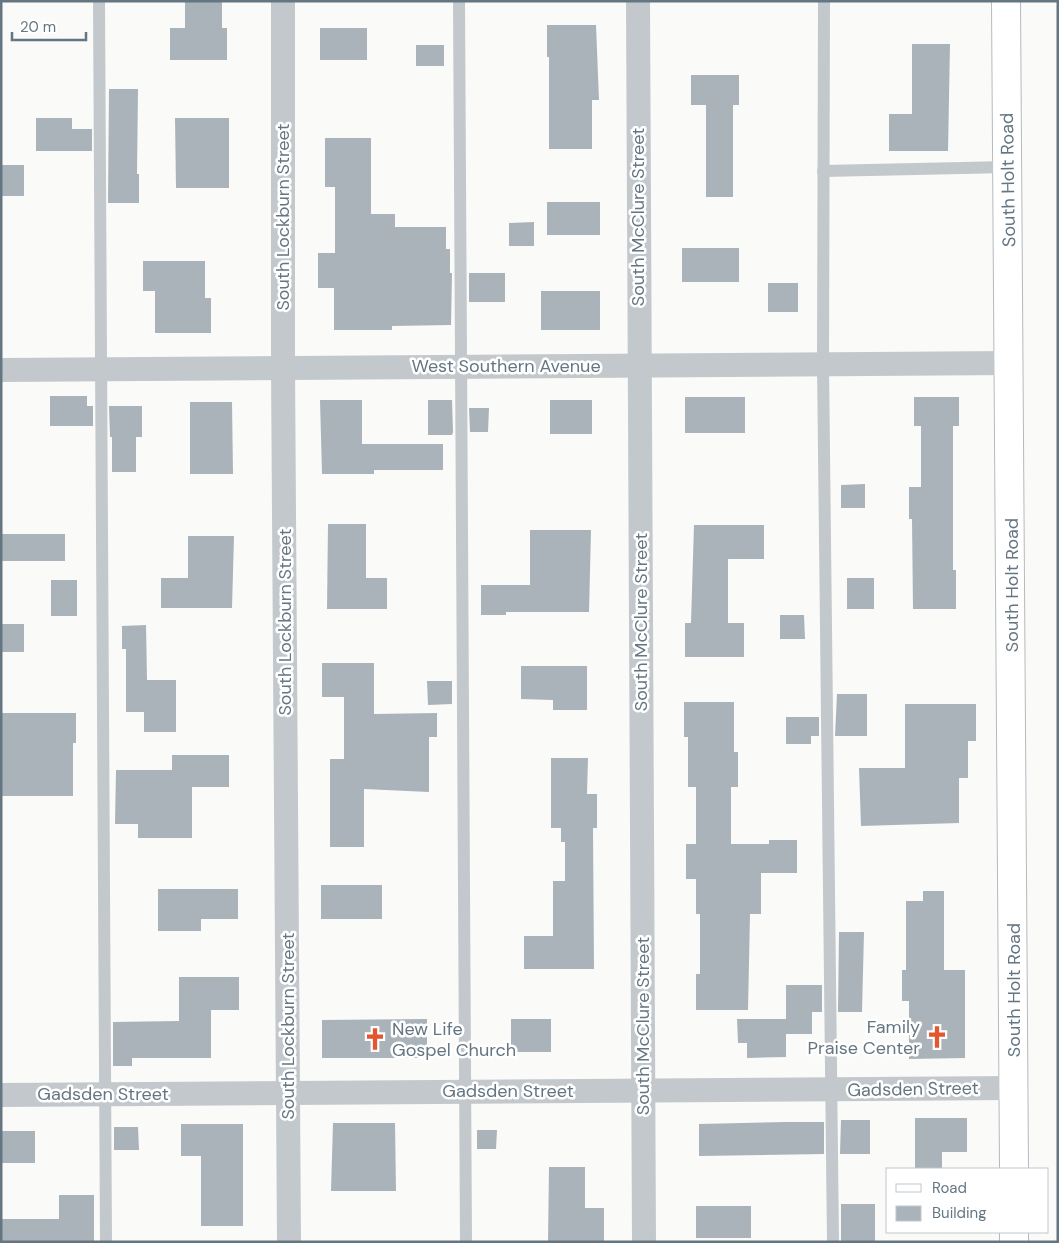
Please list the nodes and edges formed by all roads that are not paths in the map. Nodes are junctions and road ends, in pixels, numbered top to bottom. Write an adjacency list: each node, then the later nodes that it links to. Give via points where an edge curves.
1 (98, 1): 14 (lane)
2 (283, 1): 13 (street, South Lockburn Street)
3 (459, 1): 12 (lane)
4 (638, 1): 11 (street, South McClure Street)
5 (824, 1): 8 (lane)
6 (1006, 1): 7 (main road, South Holt Road)
7 (1008, 167): 8 (lane); 9 (main road, South Holt Road)
8 (823, 170): 10 (lane)
9 (1010, 362): 10 (street, West Southern Avenue); 16 (main road, South Holt Road)
10 (823, 364): 11 (street, West Southern Avenue); 17 (lane)
11 (639, 365): 12 (street, West Southern Avenue); 18 (street, South McClure Street)
12 (461, 366): 13 (street, West Southern Avenue); 19 (lane)
13 (283, 367): 14 (street, West Southern Avenue); 20 (street, South Lockburn Street)
14 (102, 369): 15 (street, West Southern Avenue); 21 (lane)
15 (1, 370)
16 (1015, 1088): 17 (street, Gadsden Street); 23 (main road, South Holt Road)
17 (832, 1089): 18 (street, Gadsden Street); 28 (lane)
18 (643, 1090): 19 (street, Gadsden Street); 27 (street, South McClure Street)
19 (465, 1092): 20 (street, Gadsden Street); 26 (lane)
20 (288, 1093): 21 (street, Gadsden Street); 25 (street, South Lockburn Street)
21 (105, 1094): 22 (street, Gadsden Street); 24 (lane)
22 (1, 1095)
23 (1014, 1168)
24 (106, 1242)
25 (290, 1242)
26 (466, 1242)
27 (644, 1242)
28 (833, 1242)

